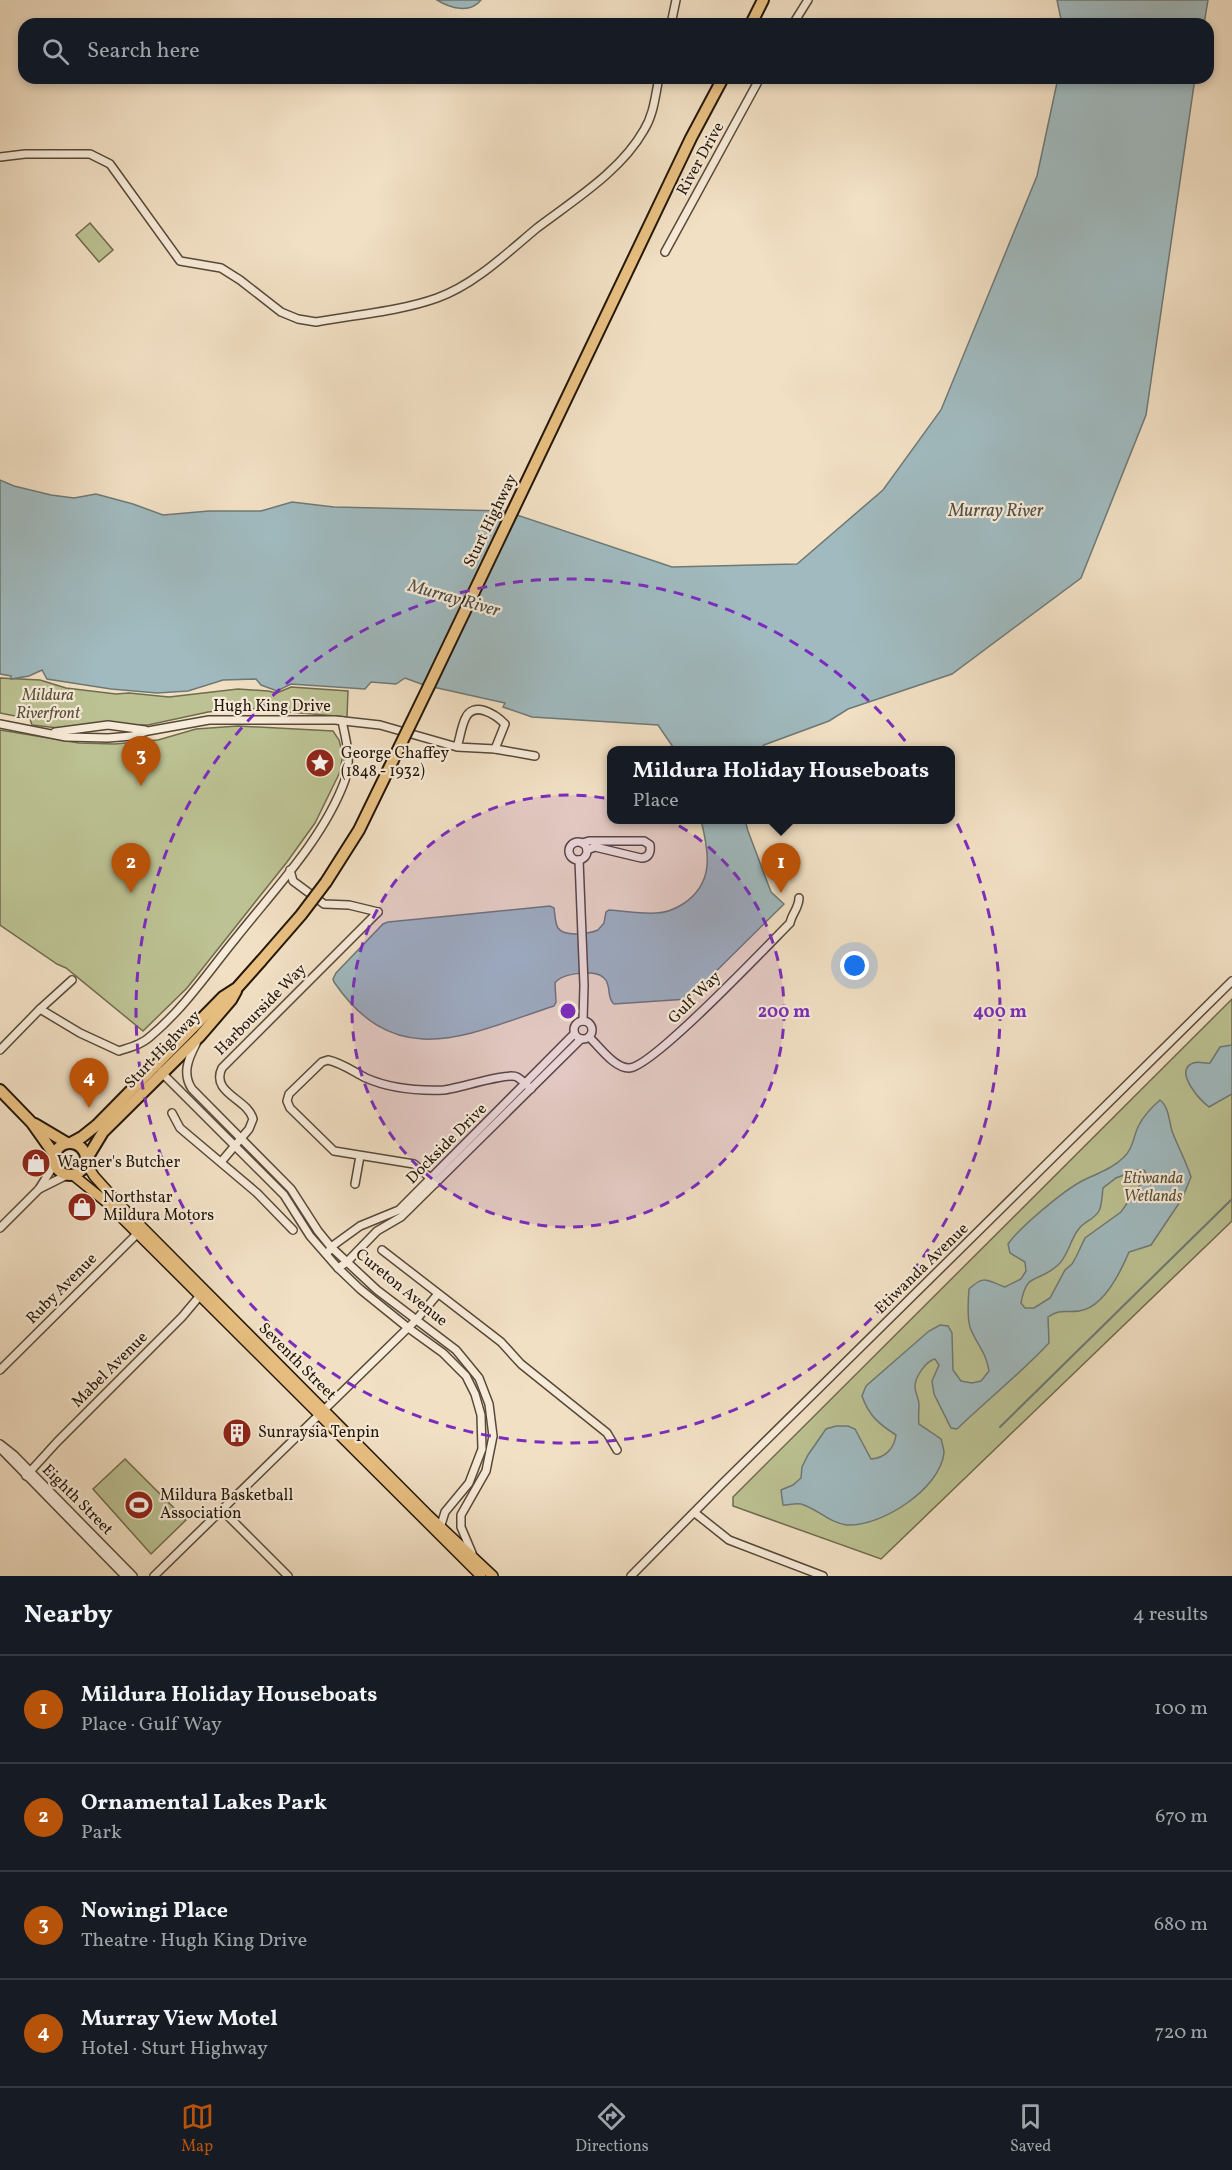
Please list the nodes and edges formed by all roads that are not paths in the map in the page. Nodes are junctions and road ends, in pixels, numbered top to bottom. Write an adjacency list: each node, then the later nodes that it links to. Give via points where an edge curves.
1 (676, 0): 4 (street)
2 (763, 0): 5 (highway)
3 (808, 0): 6 (street)
4 (672, 18)
5 (754, 18)
6 (797, 18)
7 (658, 84): 10 (street, via 645,129 632,149 482,273 437,298 316,322 281,312 221,268 180,261 110,164 90,154)
8 (720, 84): 25 (highway, Sturt Highway, bridge, via 359,830 301,915)
9 (756, 84): 11 (street, River Drive)
10 (0, 157)
11 (665, 252)
12 (342, 721): 14 (street, Hugh King Drive, via 209,720); 16 (street, Hugh King Drive, via 396,728); 21 (street, via 349,752 346,778 327,819)
13 (0, 724): 15 (street, Hugh King Drive)
14 (148, 731): 15 (street, Hugh King Drive, via 104,725); 15 (street, Hugh King Drive, via 108,738)
15 (51, 733)
16 (457, 747): 17 (street, Hugh King Drive); 17 (street, via 468,714 483,710 505,724)
17 (495, 749): 18 (street, Hugh King Drive)
18 (535, 756)
19 (585, 846): 19 (street, via 589,841 644,841 651,850 641,858); 20 (street, via 584,858); 20 (street, via 570,847 571,856)
20 (579, 860): 27 (street)
21 (290, 870): 26 (street, via 182,1006 147,1040 119,1051); 39 (street, Harbourside Way, via 293,881 324,904 378,912 220,1072 220,1085 252,1117 251,1126)
22 (799, 898): 30 (street, Gulf Way, via 790,923 678,1034 640,1065 620,1066)
23 (72, 980): 26 (street)
24 (1232, 981): 68 (street, Etiwanda Avenue)
25 (237, 988): 29 (highway, Sturt Highway); 33 (highway, Sturt Highway, via 223,997)
26 (40, 1009): 32 (street)
27 (583, 1021): 28 (street, via 575,1025); 30 (street, via 592,1028)
28 (574, 1034): 31 (street); 35 (street, Dockside Drive)
29 (200, 1036): 34 (highway, Sturt Highway); 39 (street, Cureton Avenue, via 188,1065 188,1083)
30 (590, 1037): 31 (street)
31 (581, 1039): 35 (street, Dockside Drive)
32 (0, 1050)
33 (166, 1056): 34 (street); 40 (highway, Sturt Highway, via 98,1125)
34 (163, 1074): 41 (street, Cureton Avenue); 44 (highway, Sturt Highway, via 103,1132)
35 (528, 1087): 42 (street, via 516,1076 506,1075 471,1085 421,1091 393,1087 336,1062 322,1062 289,1094 288,1105 332,1150); 47 (street, Dockside Drive)
36 (0, 1090): 38 (highway)
37 (172, 1113): 45 (street, via 181,1129)
38 (32, 1123): 40 (highway); 43 (highway)
39 (240, 1139): 41 (street, Harbourside Way); 53 (street, Cureton Avenue, via 291,1189)
40 (69, 1143): 43 (highway, via 58,1148); 44 (highway, via 81,1148)
41 (235, 1147): 45 (street, Harbourside Way); 55 (street, Cureton Avenue, via 284,1195)
42 (360, 1156): 47 (street, via 414,1164); 48 (street)
43 (54, 1160): 46 (highway, via 57,1169); 49 (street)
44 (86, 1161): 46 (highway, via 80,1172); 52 (main road, Seventh Street, via 103,1188)
45 (221, 1162): 51 (street)
46 (70, 1175): 49 (street); 52 (main road, Seventh Street)
47 (434, 1180): 53 (street, Dockside Drive, via 397,1212 360,1226); 56 (street, Dockside Drive, via 401,1217 378,1230)
48 (356, 1184)
49 (39, 1189): 50 (street)
50 (0, 1228)
51 (293, 1230)
52 (140, 1231): 58 (main road, Seventh Street); 62 (street, Ruby Avenue)
53 (331, 1247): 55 (street, Dockside Drive); 56 (street, Cureton Avenue)
54 (382, 1250): 59 (street, Cureton Avenue)
55 (326, 1256): 57 (street, Cureton Avenue)
56 (347, 1262): 57 (street, Dockside Drive); 60 (street, Cureton Avenue)
57 (338, 1268): 61 (street, Cureton Avenue)
58 (204, 1295): 63 (main road, Seventh Street); 66 (street, Mabel Avenue)
59 (437, 1295): 60 (street); 65 (street, Cureton Avenue, via 501,1342 521,1364 607,1433)
60 (416, 1320): 61 (street); 70 (street, Cureton Avenue, via 465,1359 479,1378 489,1404 493,1425 490,1458 482,1482 461,1515 463,1534)
61 (407, 1327): 63 (street); 69 (street, Cureton Avenue, via 461,1370 482,1415 482,1449 474,1474 445,1513)
62 (0, 1370)
63 (321, 1412): 67 (street); 69 (main road, Seventh Street)
64 (0, 1446): 66 (street, Eighth Street)
65 (617, 1450)
66 (26, 1472): 71 (street, Eighth Street); 72 (street, Eighth Street)
67 (222, 1510): 73 (street); 74 (street)
68 (695, 1513): 77 (street, Etiwanda Avenue); 78 (street, via 729,1540)
69 (439, 1531): 70 (main road, Seventh Street); 75 (main road, Seventh Street)
70 (475, 1560): 76 (main road, Seventh Street)
71 (124, 1576)
72 (133, 1576)
73 (154, 1576)
74 (288, 1576)
75 (481, 1576)
76 (493, 1576)
77 (631, 1576)
78 (823, 1576)

